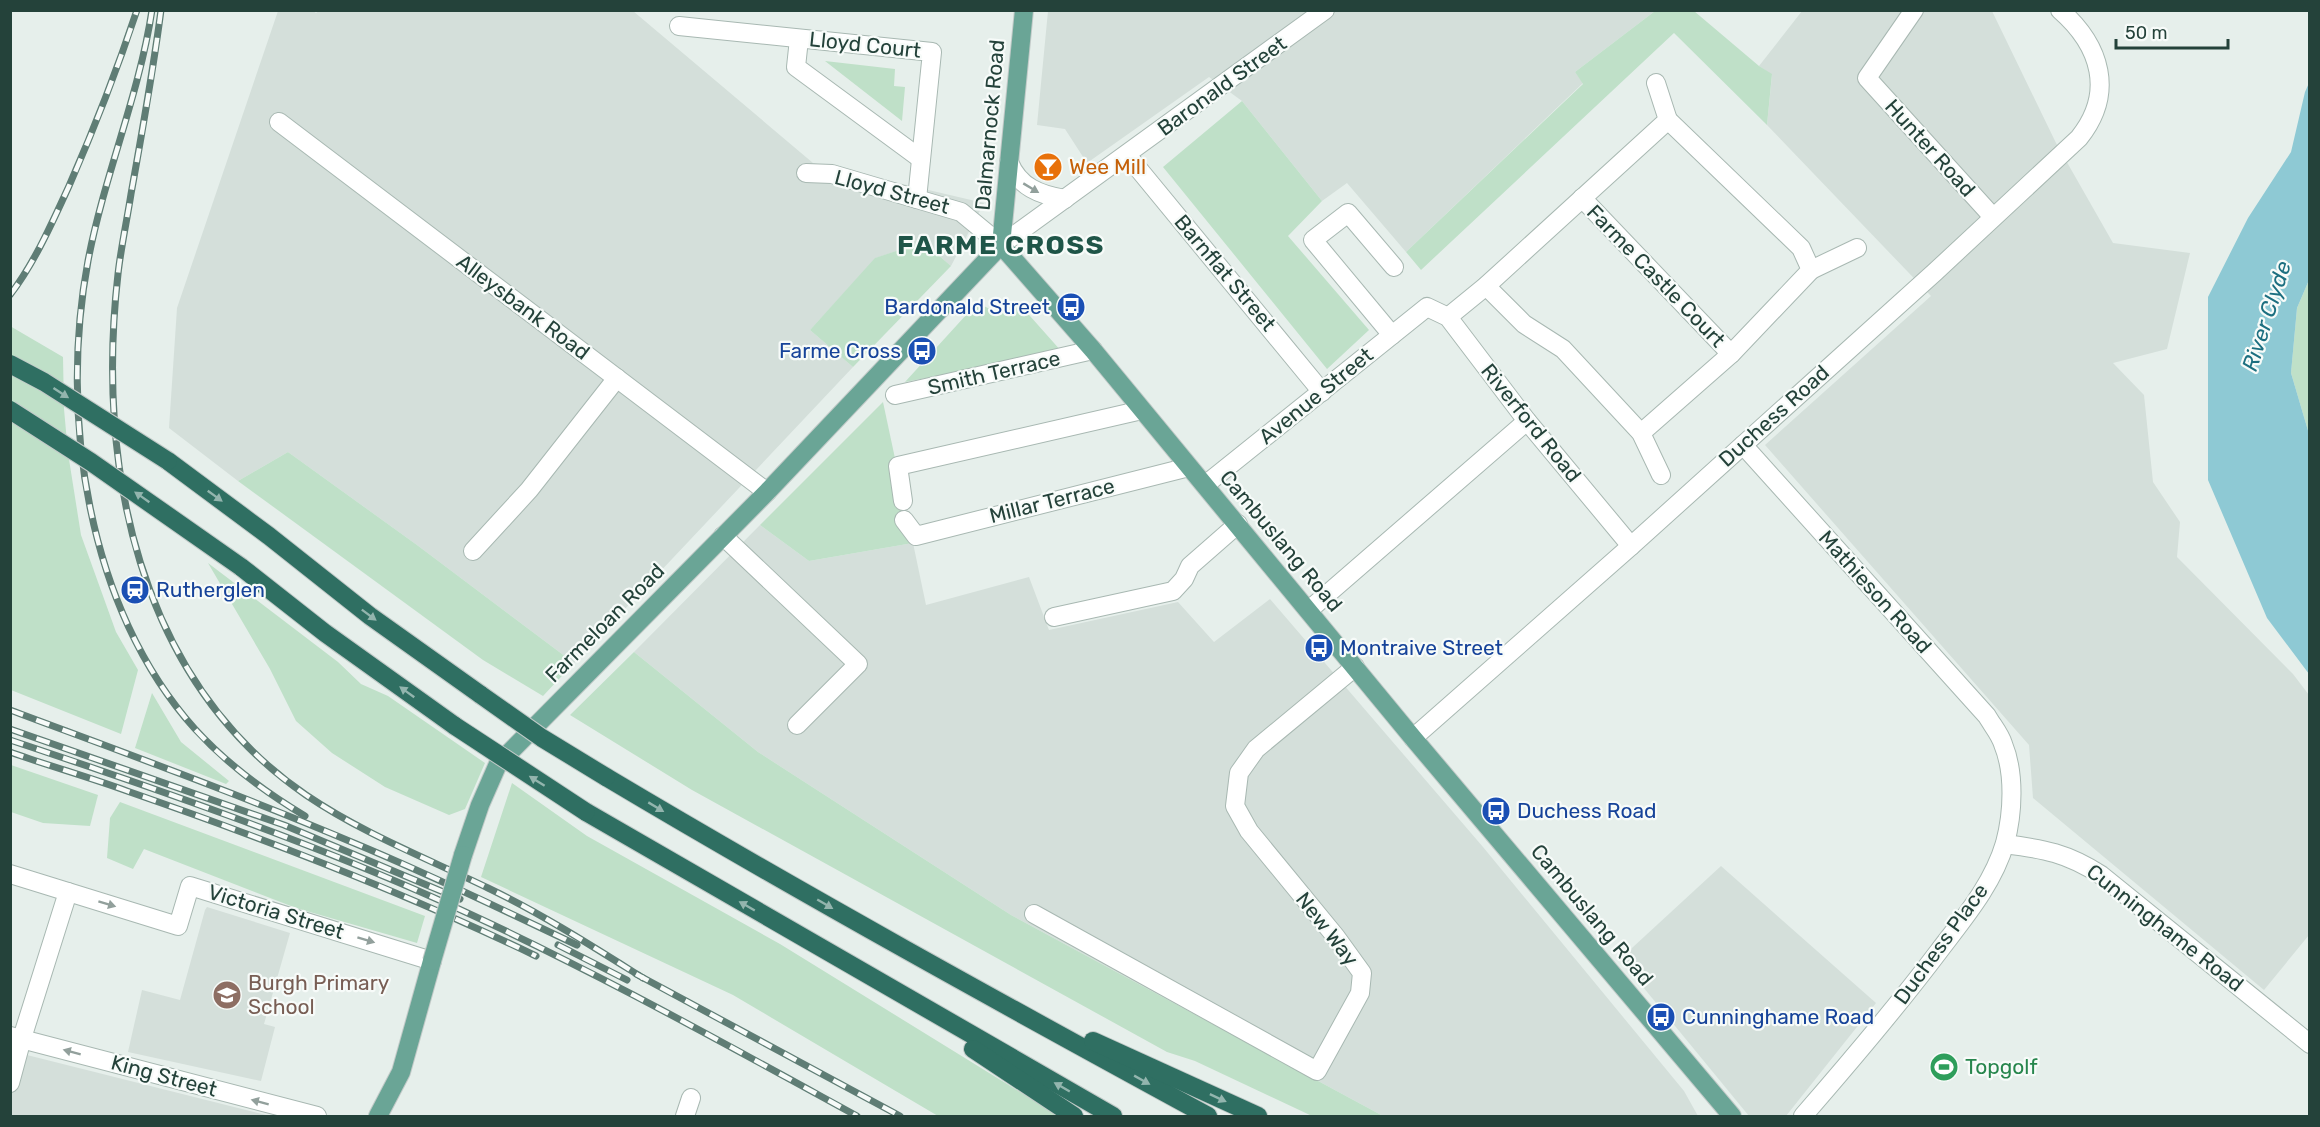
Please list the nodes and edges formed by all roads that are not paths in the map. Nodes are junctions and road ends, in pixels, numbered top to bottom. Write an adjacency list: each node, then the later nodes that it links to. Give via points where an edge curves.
1 (1024, 10): 12 (main road, Dalmarnock Road)
2 (1326, 10): 10 (street, Baronald Street)
3 (1914, 10): 17 (street, Hunter Road, via 1867,78)
4 (2060, 10): 17 (street, Duchess Road, via 2089,42 2099,74 2097,105 2079,138)
5 (679, 26): 6 (street, Lloyd Court)
6 (799, 39): 11 (street, Lloyd Court, via 796,66); 11 (street, Lloyd Court, via 932,52)
7 (1656, 83): 8 (street)
8 (1668, 120): 14 (street, Farme Castle Court); 21 (street, via 1802,248)
9 (279, 122): 29 (street, Alleysbank Road)
10 (1127, 155): 16 (street, Baronald Street); 30 (street, Barnflat Street)
11 (921, 159): 15 (street, Lloyd Court)
12 (1009, 162): 16 (street, one-way to 16, via 1017,178 1030,189); 18 (main road, Dalmarnock Road)
13 (806, 173): 15 (street, Lloyd Street, via 832,174)
14 (1582, 198): 22 (street, Farme Castle Court); 27 (street, Farme Castle Court)
15 (916, 199): 18 (street, Lloyd Street, via 961,212)
16 (1065, 199): 18 (street, Baronald Street)
17 (1993, 217): 36 (street, Duchess Road)
18 (1001, 245): 26 (main road, Cambuslang Road); 40 (main road, Farmeloan Road)
19 (1857, 248): 21 (street, Farme Castle Court)
20 (1394, 267): 25 (street, via 1348,213 1313,240)
21 (1811, 270): 27 (street, Farme Castle Court)
22 (1486, 286): 24 (street, Farme Castle Court); 35 (street, via 1524,324 1563,349)
23 (1427, 307): 24 (street, Riverford Road); 25 (street, Avenue Street)
24 (1448, 317): 34 (street, Riverford Road)
25 (1392, 335): 30 (street, Avenue Street)
26 (1093, 350): 31 (street, Smith Terrace); 33 (main road, Cambuslang Road)
27 (1731, 354): 35 (street, Farme Castle Court)
28 (10, 364): 59 (highway, one-way to 59, bridge, via 168,461 370,616 542,738)
29 (617, 378): 40 (street, Alleysbank Road); 46 (street, via 529,490)
30 (1322, 392): 39 (street, Avenue Street)
31 (895, 395)
32 (10, 410): 58 (highway, one-way to 32, bridge, via 586,812 455,726 241,567)
33 (1142, 410): 37 (main road, Cambuslang Road); 41 (street, via 898,466)
34 (1527, 421): 45 (street, Riverford Road); 47 (street)
35 (1641, 433): 38 (street)
36 (1743, 445): 45 (street, Duchess Road); 52 (street, Mathieson Road, via 1987,716)
37 (1189, 467): 39 (main road, Cambuslang Road); 42 (street, Millar Terrace, via 916,536)
38 (1661, 475)
39 (1205, 485): 43 (main road, Cambuslang Road)
40 (767, 492): 44 (main road, Farmeloan Road)
41 (903, 501)
42 (904, 520)
43 (1238, 525): 47 (main road, Cambuslang Road); 48 (street, via 1190,566 1173,591)
44 (723, 536): 50 (street, via 858,664); 57 (main road, Farmeloan Road, bridge, via 498,764 463,855)
45 (1631, 546): 51 (street, Duchess Road)
46 (473, 551)
47 (1309, 610): 49 (main road, Cambuslang Road)
48 (1054, 617)
49 (1355, 667): 51 (main road, Cambuslang Road); 56 (street, New Way, via 1256,749 1239,773 1235,806 1249,831 1362,973 1360,993 1317,1071)
50 (797, 725)
51 (1413, 738): 71 (main road, Cambuslang Road)
52 (2003, 743): 53 (street, Duchess Place, via 2010,766 2011,795)
53 (2005, 844): 61 (street, Cunninghame Road, via 2069,856 2101,874); 72 (street, Duchess Place, via 1981,894 1963,920)
54 (10, 874): 55 (street, Victoria Street)
55 (68, 892): 57 (street, Victoria Street, one-way to 57, via 178,926 190,886); 60 (street)
56 (1034, 915)
57 (432, 960): 65 (main road, Farmeloan Road, via 401,1072)
58 (846, 963): 67 (highway); 68 (highway, one-way to 58)
59 (955, 978): 69 (highway, one-way to 69); 70 (highway, one-way to 70)
60 (16, 1037): 62 (street); 64 (street, King Street, one-way to 60)
61 (2310, 1044)
62 (10, 1083)
63 (692, 1098): 66 (street)
64 (317, 1116)
65 (378, 1116)
66 (686, 1116)
67 (1074, 1116)
68 (1113, 1116)
69 (1208, 1116)
70 (1258, 1116)
71 (1732, 1116)
72 (1803, 1116)

